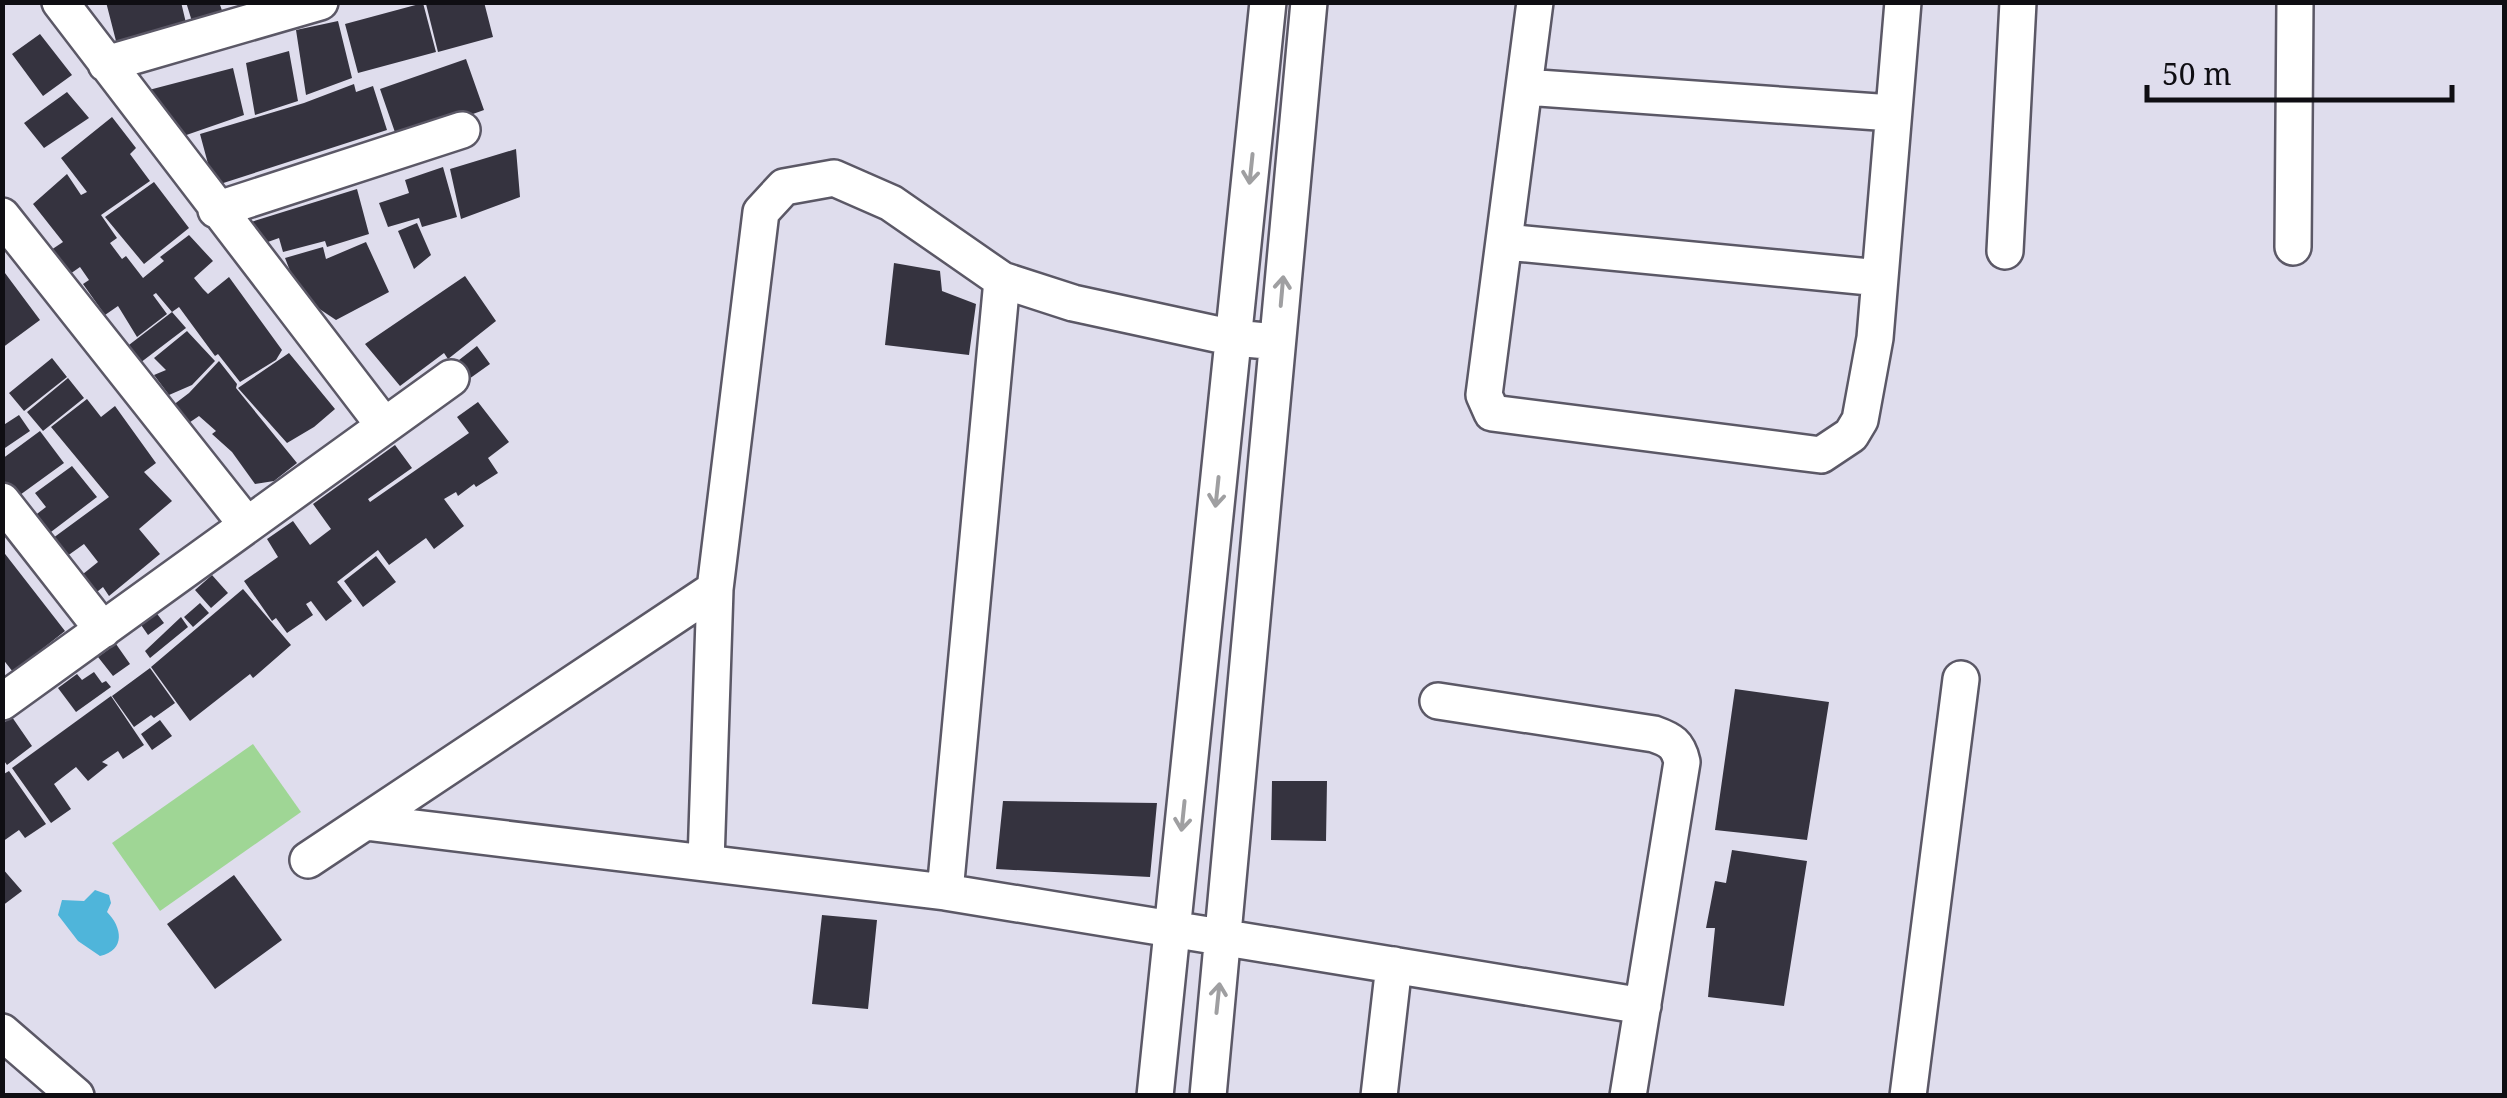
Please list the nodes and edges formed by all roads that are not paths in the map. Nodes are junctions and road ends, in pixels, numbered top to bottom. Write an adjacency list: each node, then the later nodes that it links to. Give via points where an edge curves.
1 (60, 2): 9 (street)
2 (320, 2): 9 (street)
3 (1268, 2): 11 (street)
4 (1309, 2): 12 (street)
5 (1536, 2): 10 (street)
6 (1903, 2): 13 (street)
7 (2018, 2): 19 (street)
8 (2295, 2): 18 (street)
9 (106, 64): 15 (street)
10 (1524, 87): 13 (street); 17 (street)
11 (1258, 104): 12 (street); 22 (street, one-way to 22)
12 (1299, 106): 23 (street, one-way to 12)
13 (1892, 113): 20 (street)
14 (462, 130): 15 (street)
15 (216, 210): 25 (street)
16 (2, 216): 27 (street)
17 (1506, 242): 20 (street); 20 (street, via 1484,394 1492,413 1821,455 1851,435 1860,420)
18 (2293, 247)
19 (2006, 251)
20 (1880, 278)
21 (1002, 280): 22 (street, via 1072,303); 28 (street, via 863,190 834,178 784,187 761,212); 38 (street)
22 (1234, 338): 23 (street); 30 (street, one-way to 30)
23 (1278, 342): 31 (street)
24 (451, 378): 25 (street)
25 (383, 424): 27 (street)
26 (2, 501): 29 (street)
27 (247, 525): 29 (street)
28 (715, 589): 35 (street); 37 (street)
29 (102, 630): 34 (street)
30 (1202, 636): 31 (street); 39 (street, one-way to 39)
31 (1251, 639): 40 (street)
32 (1961, 679): 49 (street)
33 (1438, 700): 42 (street, via 1654,734 1679,748)
34 (2, 702)
35 (365, 822): 36 (street); 37 (street)
36 (308, 860)
37 (706, 862): 38 (street)
38 (945, 892): 39 (street)
39 (1171, 928): 40 (street); 45 (street)
40 (1224, 936): 41 (street); 46 (street, one-way to 40)
41 (1394, 965): 42 (street); 47 (street)
42 (1643, 1006): 48 (street)
43 (2, 1032): 44 (street)
44 (76, 1096)
45 (1155, 1096)
46 (1208, 1096)
47 (1379, 1096)
48 (1628, 1096)
49 (1908, 1096)

